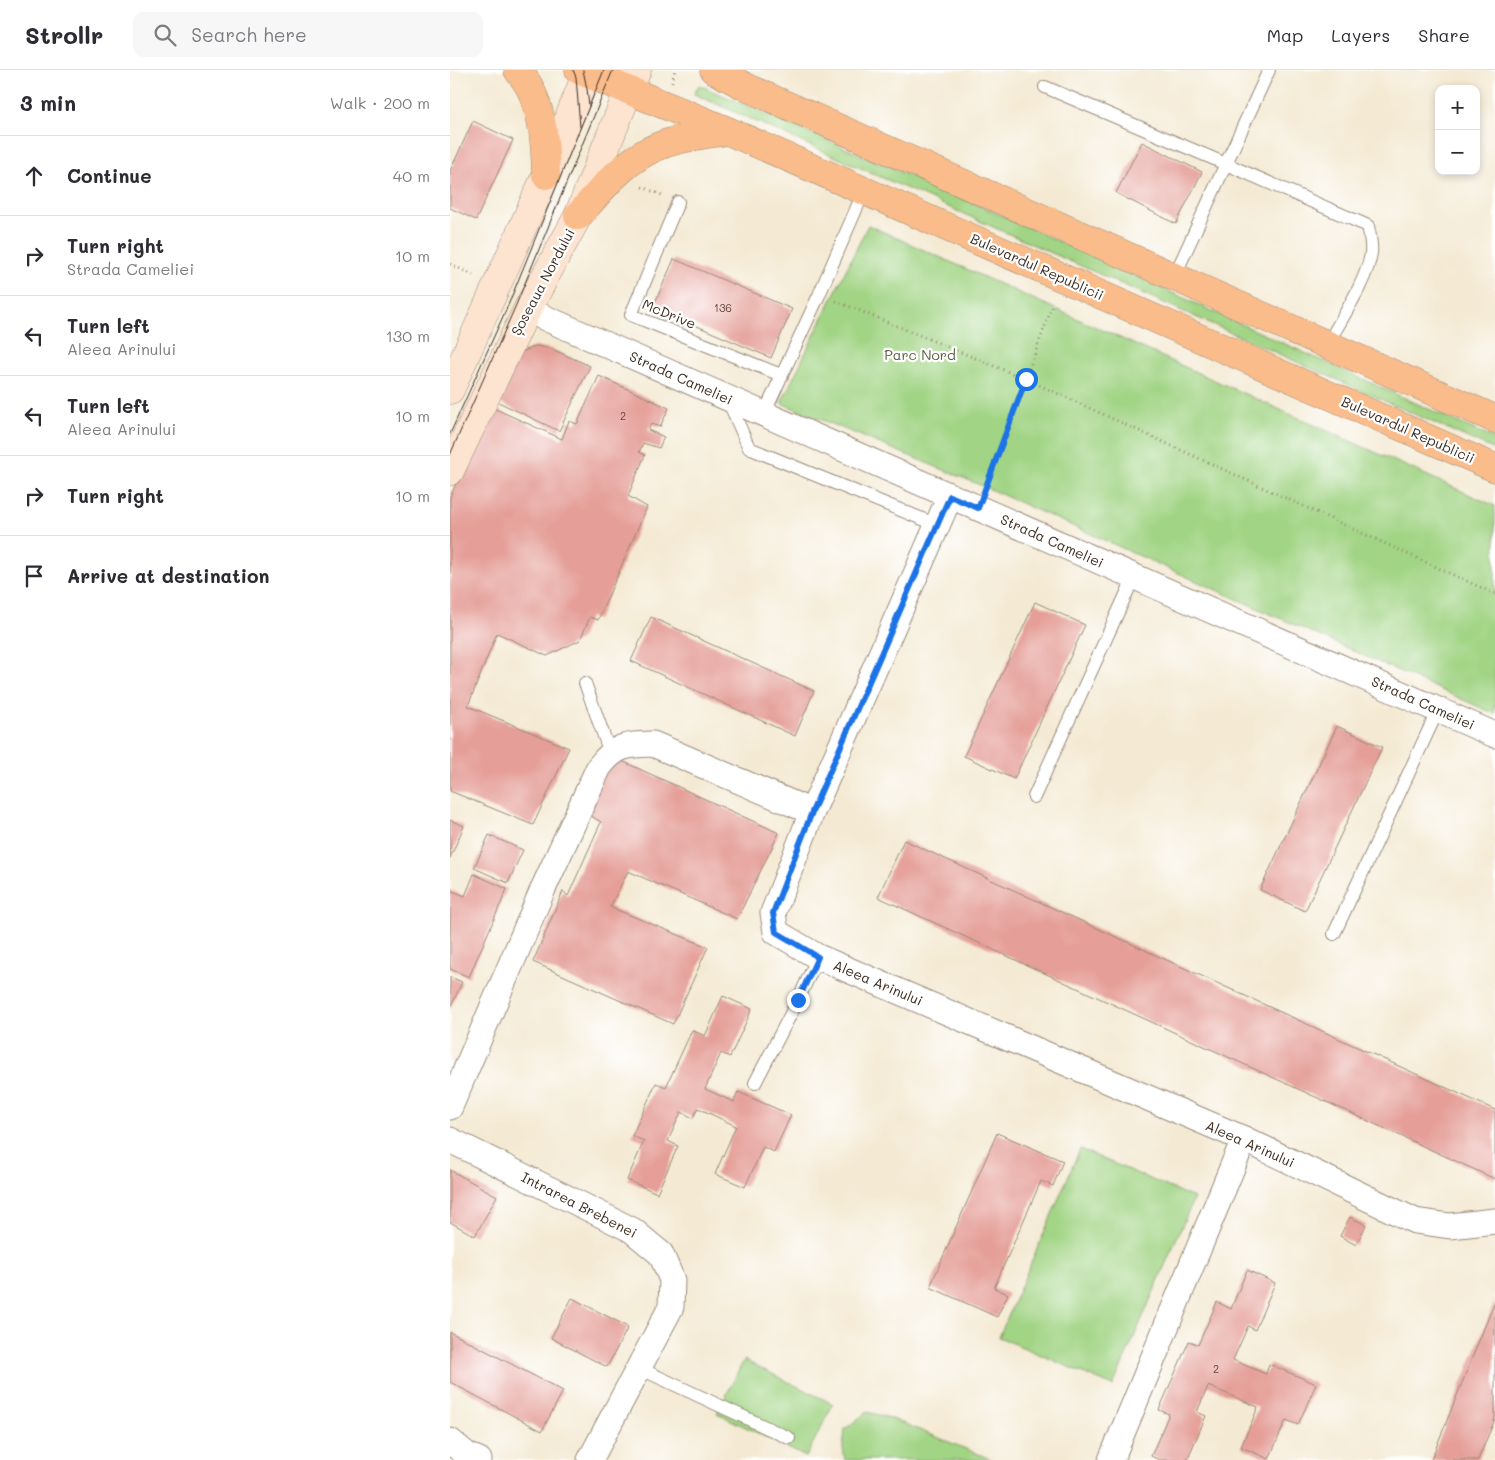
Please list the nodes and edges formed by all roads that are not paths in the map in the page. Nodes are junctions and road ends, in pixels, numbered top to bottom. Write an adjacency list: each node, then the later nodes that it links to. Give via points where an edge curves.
1 (518, 70): 11 (main road, via 531,90 539,112)
2 (714, 70): 8 (main road)
3 (726, 70): 8 (main road)
4 (1269, 70): 10 (lane)
5 (584, 71): 6 (main road, Bulevardul Republicii); 11 (main road)
6 (634, 80): 9 (main road, Bulevardul Republicii); 14 (main road, Șoseaua Nordului)
7 (1045, 87): 10 (lane)
8 (748, 88): 15 (main road)
9 (728, 131): 12 (main road, Bulevardul Republicii); 14 (main road, via 687,138 654,148 634,159)
10 (1226, 164): 15 (lane); 17 (lane, via 1368,226 1371,253 1366,269)
11 (546, 175): 19 (main road)
12 (864, 191): 18 (lane); 23 (main road, Bulevardul Republicii)
13 (678, 202): 18 (lane, McDrive, via 631,315)
14 (578, 216): 16 (main road, Șoseaua Nordului)
15 (1174, 277): 17 (main road)
16 (527, 310): 20 (street, Strada Cameliei); 24 (main road, Șoseaua Nordului)
17 (1327, 345): 22 (main road)
18 (781, 375): 21 (lane)
19 (450, 390)
20 (727, 398): 21 (street, Strada Cameliei); 26 (lane, via 749,448)
21 (764, 414): 25 (street, Strada Cameliei)
22 (1495, 419)
23 (1495, 468)
24 (450, 471)
25 (950, 496): 26 (street, Aleea Arinului); 27 (street, Strada Cameliei)
26 (937, 525): 33 (street, Aleea Arinului)
27 (1134, 577): 29 (street, Strada Cameliei); 32 (lane)
28 (585, 683): 31 (lane)
29 (1438, 710): 30 (street, Strada Cameliei); 34 (lane)
30 (1495, 735)
31 (610, 753): 33 (street, via 631,745 653,744); 37 (street, via 599,767 543,889)
32 (1034, 797)
33 (812, 812): 35 (street, Aleea Arinului, via 773,913 776,932)
34 (1334, 934)
35 (818, 957): 36 (lane); 39 (street, Aleea Arinului)
36 (756, 1083)
37 (450, 1107)
38 (450, 1140): 41 (street, Intrarea Brebenei, via 632,1230 661,1254 672,1280 671,1307)
39 (1244, 1140): 40 (street, Aleea Arinului, via 1415,1221 1450,1226); 46 (street)
40 (1495, 1221)
41 (639, 1368): 42 (lane); 45 (street, Intrarea Brebenei)
42 (789, 1438)
43 (450, 1441): 44 (street)
44 (479, 1460)
45 (590, 1460)
46 (1110, 1460)

